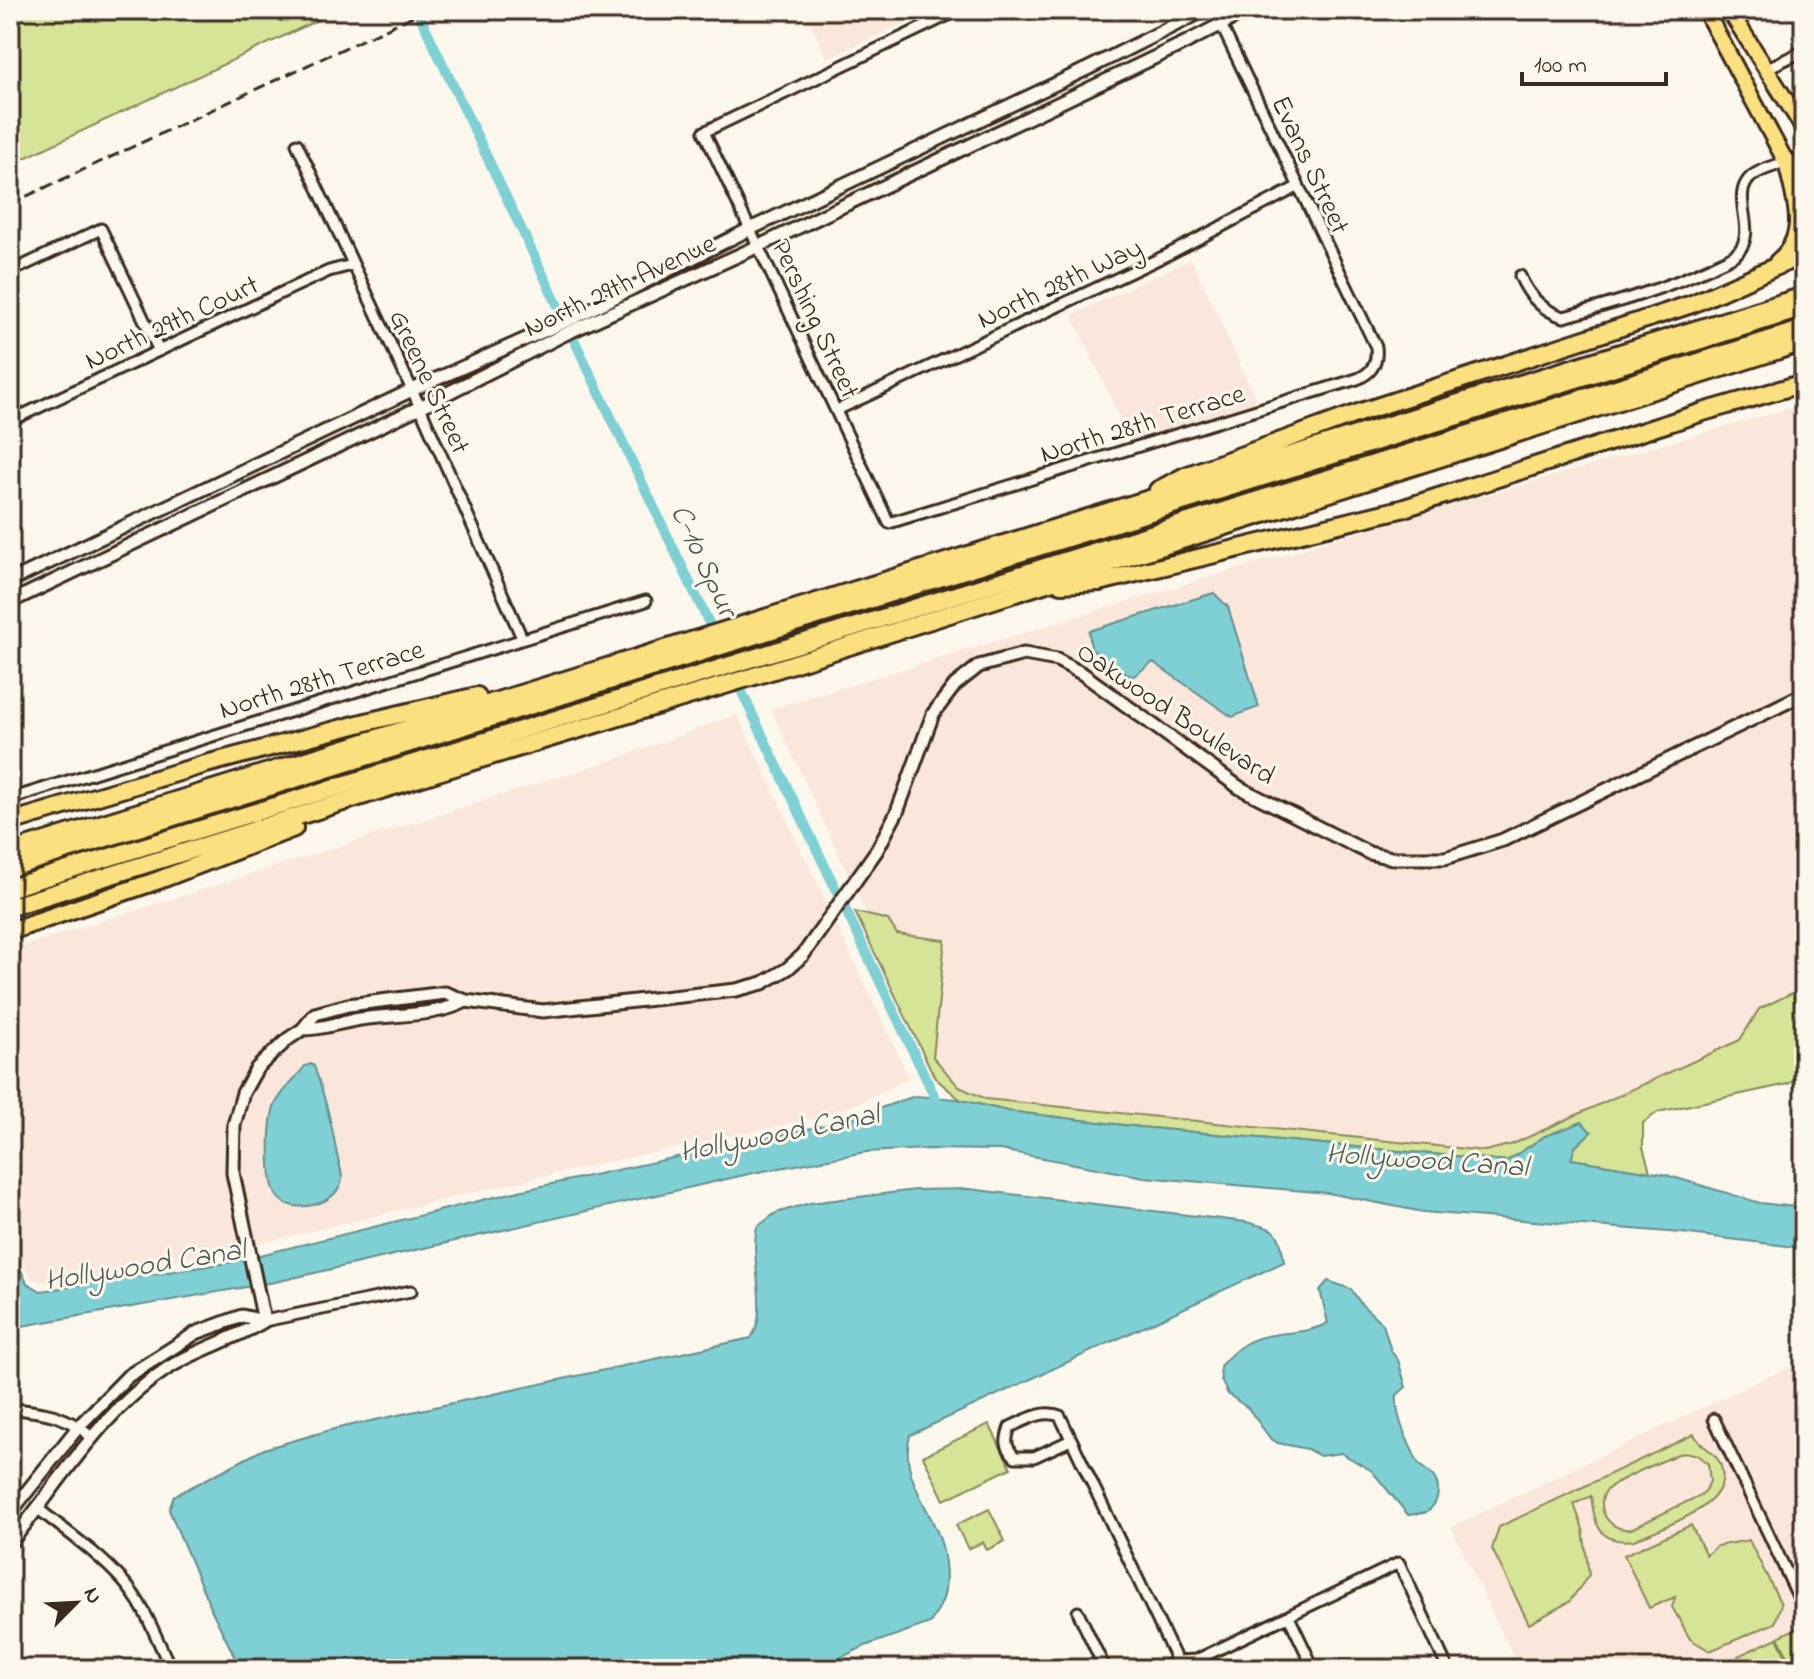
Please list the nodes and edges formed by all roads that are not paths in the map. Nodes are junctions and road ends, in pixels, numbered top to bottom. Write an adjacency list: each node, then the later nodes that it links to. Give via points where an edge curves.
1 (959, 10): 15 (street, Pershing Street, via 704,132)
2 (1205, 10): 15 (street, North 29th Avenue)
3 (1214, 10): 7 (street, Evans Street)
4 (1249, 10): 7 (street, North 29th Avenue)
5 (1705, 10): 12 (main road)
6 (1729, 10): 9 (main road)
7 (1222, 25): 13 (street, Evans Street); 16 (street, North 29th Avenue)
8 (1804, 51): 9 (street)
9 (1765, 69): 10 (main road)
10 (1804, 129)
11 (297, 144): 18 (street, Greene Street)
12 (1787, 161): 14 (main road); 20 (highway, via 1799,231 1791,249); 21 (street, via 1753,176 1745,186 1747,234 1738,252 1680,281 1564,317 1541,306)
13 (1297, 187): 27 (street, Evans Street); 33 (street, North 28th Way, via 1169,254)
14 (1804, 196)
15 (750, 229): 16 (street, Pershing Street); 24 (street, North 29th Avenue)
16 (759, 246): 24 (street, North 29th Avenue); 33 (street, Pershing Street)
17 (1804, 254): 20 (highway)
18 (352, 265): 29 (street, North 29th Court); 31 (street, Greene Street)
19 (10, 272): 29 (street, via 101,229)
20 (1764, 272): 35 (highway, via 1692,304 1361,412 1185,476)
21 (1520, 276)
22 (1804, 296): 35 (highway)
23 (1804, 308): 41 (highway)
24 (576, 323): 25 (street, North 29th Avenue)
25 (562, 329): 31 (street, North 29th Avenue); 32 (street, North 29th Avenue)
26 (1804, 329): 44 (highway, via 753,658)
27 (1371, 337): 36 (street, North 28th Terrace, via 1377,355 1364,376)
28 (1804, 342): 38 (highway)
29 (159, 351): 34 (street, North 29th Court)
30 (1804, 383): 38 (highway, via 1401,509 1099,582)
31 (412, 390): 32 (street, Greene Street); 37 (street, North 29th Avenue)
32 (420, 407): 40 (street, North 29th Avenue); 42 (street, Greene Street)
33 (837, 410): 36 (street, Pershing Street)
34 (10, 421)
35 (1120, 508): 41 (highway)
36 (889, 523)
37 (10, 581)
38 (1039, 585): 44 (highway, via 761,674)
39 (646, 601): 42 (street, North 28th Terrace)
40 (10, 602)
41 (741, 633): 43 (highway)
42 (522, 638): 48 (street, North 28th Terrace)
43 (696, 647): 45 (highway); 51 (highway)
44 (711, 680): 47 (highway); 52 (highway)
45 (545, 686): 49 (highway, via 519,686 366,722); 50 (highway)
46 (1804, 695): 56 (street, Oakwood Boulevard, via 1503,840 1445,858 1407,859 1369,853 1254,797 1057,660 1024,654 979,666 955,685 933,714 897,812 835,912 803,955 763,983 543,1011 466,1001 445,993 315,1014 257,1068 234,1125 233,1173)
47 (441, 771): 53 (highway); 54 (highway, via 159,880)
48 (10, 799)
49 (10, 822)
50 (10, 852)
51 (10, 868)
52 (10, 888)
53 (10, 907)
54 (10, 931)
55 (411, 1291): 56 (street)
56 (264, 1321): 59 (street, via 242,1316 196,1333 128,1376); 60 (street, via 166,1369 139,1389)
57 (10, 1411): 59 (street, via 54,1414)
58 (1714, 1419): 65 (street)
59 (79, 1426): 60 (street); 63 (street)
60 (93, 1438): 62 (street)
61 (1071, 1440): 61 (street, via 1025,1458 1006,1448 1010,1427 1051,1412 1060,1416); 68 (street)
62 (37, 1508): 64 (street); 69 (street, via 125,1582)
63 (10, 1513)
64 (10, 1543)
65 (1804, 1609)
66 (1078, 1612): 70 (street)
67 (1289, 1617): 68 (street, via 1196,1660); 73 (street); 74 (street, via 1399,1563)
68 (1177, 1661): 71 (street); 72 (street)
69 (171, 1669)
70 (1105, 1669)
71 (1159, 1669)
72 (1186, 1669)
73 (1314, 1669)
74 (1448, 1669)

